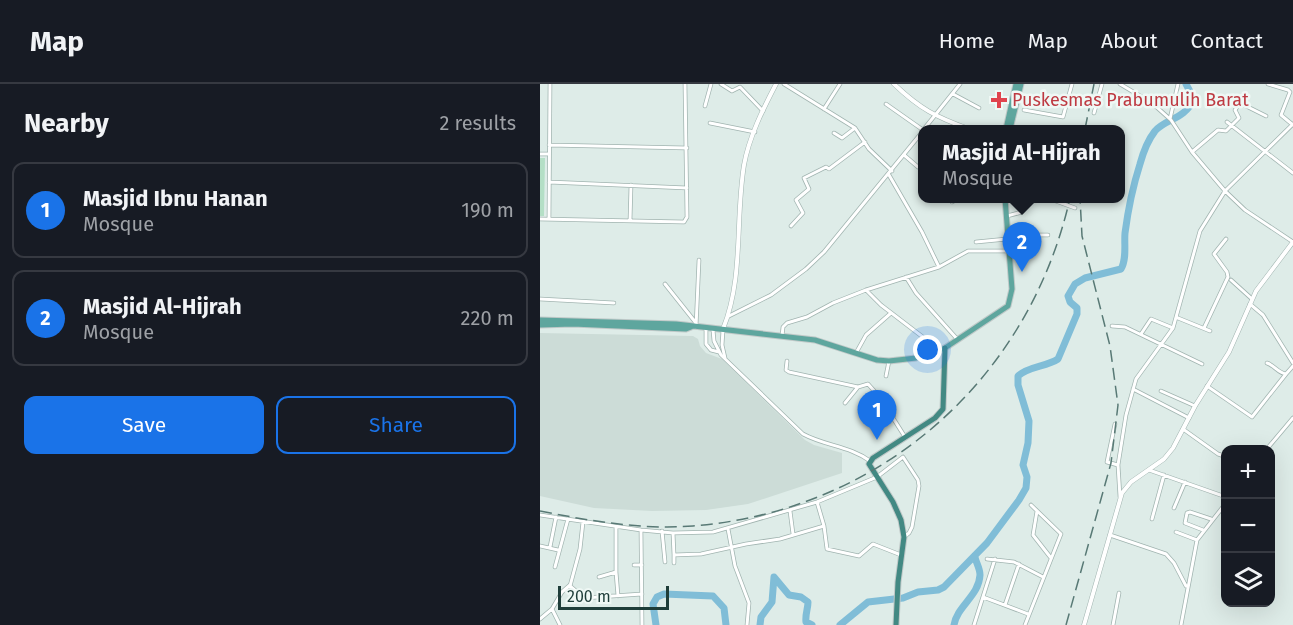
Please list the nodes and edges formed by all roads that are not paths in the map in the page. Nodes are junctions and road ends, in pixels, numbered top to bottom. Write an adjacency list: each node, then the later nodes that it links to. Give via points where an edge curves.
1 (550, 84): 42 (street)
2 (685, 84): 43 (street)
3 (711, 84): 19 (street)
4 (721, 84): 23 (street, via 732,91 740,87)
5 (776, 84): 23 (street)
6 (784, 84): 21 (street)
7 (840, 84): 21 (street)
8 (894, 84): 25 (street)
9 (960, 84): 17 (street)
10 (1016, 84): 32 (main road)
11 (1021, 84): 33 (main road)
12 (1072, 84): 22 (street, via 1063,117)
13 (1102, 84): 24 (street)
14 (1120, 84): 27 (street, via 1152,103)
15 (1178, 84): 27 (street)
16 (1268, 84): 34 (street, via 1290,92 1281,116)
17 (953, 94): 20 (street); 25 (street)
18 (886, 104): 35 (street)
19 (705, 106)
20 (979, 108)
21 (824, 109): 37 (street)
22 (1024, 110)
23 (763, 111): 38 (street)
24 (1094, 113)
25 (934, 116): 30 (street); 31 (street)
26 (1266, 116): 36 (street, via 1240,103 1235,110 1239,118)
27 (1172, 121): 44 (street)
28 (1227, 122): 36 (street)
29 (710, 123): 38 (street)
30 (927, 125)
31 (958, 125)
32 (1009, 125)
33 (1009, 125)
34 (1293, 125): 45 (street)
35 (918, 126)
36 (1232, 126): 44 (street, via 1216,131); 45 (street)
37 (855, 128): 39 (street, via 843,138); 41 (street)
38 (754, 132): 82 (street, via 744,165 736,277)
39 (834, 133)
40 (918, 137): 48 (street)
41 (865, 142): 50 (street); 65 (street, via 829,169 804,178 808,189 796,200 803,213)
42 (549, 145): 43 (street); 47 (street)
43 (687, 148): 55 (street)
44 (1192, 152): 56 (street)
45 (1266, 152): 51 (street); 56 (street)
46 (540, 154): 47 (street)
47 (549, 154): 53 (street)
48 (904, 155): 49 (street); 50 (street)
49 (918, 167)
50 (892, 171): 52 (street)
51 (1293, 173)
52 (889, 175): 73 (street); 82 (street, via 807,268 771,295)
53 (549, 182): 54 (street); 63 (street)
54 (631, 185): 55 (street); 64 (street)
55 (687, 188): 64 (street, via 684,222)
56 (1226, 191): 70 (street, via 1245,210); 83 (street, via 1200,231)
57 (1006, 203): 61 (main road)
58 (1030, 203): 61 (street, via 1022,212)
59 (1061, 203): 60 (street)
60 (1075, 208)
61 (1007, 216): 67 (main road)
62 (540, 219): 63 (street)
63 (549, 219): 64 (street)
64 (630, 221)
65 (791, 226)
66 (1048, 235): 67 (street, via 1026,233)
67 (1009, 237): 69 (street); 71 (main road)
68 (1226, 239): 89 (street, via 1214,254 1228,277)
69 (976, 242)
70 (1293, 242): 79 (street)
71 (1010, 251): 73 (street, via 968,251); 95 (main road, via 1012,294 1008,306)
72 (699, 260): 86 (street)
73 (939, 267): 74 (street)
74 (906, 277): 77 (street); 95 (street)
75 (1231, 280): 79 (street)
76 (665, 284): 86 (street)
77 (866, 290): 81 (street); 94 (street, via 787,323)
78 (540, 299): 80 (street)
79 (1251, 301): 106 (street); 109 (street, via 1228,352)
80 (614, 303)
81 (891, 313): 99 (street, via 866,335); 100 (street, via 928,341)
82 (729, 316): 91 (street)
83 (1178, 318): 88 (street); 89 (street)
84 (540, 320): 86 (main road)
85 (540, 325): 86 (main road, via 686,329)
86 (694, 326): 90 (main road)
87 (1112, 326): 93 (street)
88 (1173, 328): 93 (street, via 1151,319); 96 (street)
89 (1204, 328): 92 (street)
90 (709, 329): 91 (main road); 98 (street); 98 (street, via 706,344)
91 (723, 330): 94 (main road); 101 (street)
92 (1210, 331)
93 (1141, 334): 96 (street)
94 (782, 338): 99 (main road, via 815,340)
95 (958, 340): 97 (main road)
96 (1162, 343): 105 (street); 111 (street, via 1138,374)
97 (945, 348): 100 (main road); 119 (highway, via 943,410)
98 (718, 351): 101 (street)
99 (856, 353): 103 (main road)
100 (933, 353): 103 (main road)
101 (725, 358): 122 (street, via 803,434 856,452)
102 (787, 361): 110 (street, via 787,372)
103 (889, 361): 108 (street)
104 (1267, 363): 107 (street)
105 (1202, 364)
106 (1293, 364): 107 (street)
107 (1286, 374): 109 (street, via 1252,417)
108 (886, 376)
109 (1207, 386): 114 (street)
110 (858, 387): 113 (street); 119 (street, via 868,384 875,390 894,412 893,418)
111 (1133, 389): 115 (street); 123 (street)
112 (1161, 391): 114 (street)
113 (845, 403)
114 (1195, 406): 115 (street)
115 (1189, 418): 118 (street)
116 (1293, 418): 120 (street)
117 (1115, 424): 123 (street, via 1107,462)
118 (1183, 429): 121 (street); 124 (street, via 1169,454)
119 (905, 437): 122 (highway)
120 (1270, 445)
121 (1221, 455)
122 (870, 461): 126 (highway)
123 (1118, 465): 129 (street)
124 (1149, 470): 125 (street); 129 (street, via 1125,488)
125 (1164, 475): 127 (street); 139 (street)
126 (877, 477): 130 (street); 152 (highway, via 893,502); 152 (street, via 903,457 918,480 912,527)
127 (1185, 482): 128 (street); 132 (street)
128 (1221, 495)
129 (1120, 499): 151 (street)
130 (817, 502): 135 (street); 142 (street)
131 (1031, 505): 134 (street)
132 (1174, 508)
133 (1221, 508): 140 (street)
134 (1037, 511): 160 (street, via 1032,533); 160 (street, via 1061,533)
135 (790, 512): 144 (street); 150 (street)
136 (540, 515): 137 (street)
137 (556, 517): 138 (street); 155 (street)
138 (568, 519): 141 (street); 157 (street)
139 (1152, 519)
140 (1211, 519): 146 (street); 146 (street, via 1187,513 1185,523)
141 (583, 522): 143 (street); 172 (street)
142 (824, 526): 150 (street); 159 (street, via 827,549 860,556 873,544)
143 (616, 527): 145 (street); 169 (street)
144 (728, 529): 148 (street); 156 (street)
145 (641, 530): 147 (street); 167 (street)
146 (1203, 530): 153 (street)
147 (662, 531): 148 (street); 163 (street)
148 (673, 532): 158 (street)
149 (1176, 532): 153 (street)
150 (793, 534): 156 (street)
151 (1110, 535): 173 (street, via 1166,554); 188 (street)
152 (904, 537): 159 (highway)
153 (1197, 540): 173 (street)
154 (540, 546): 155 (street)
155 (550, 547): 157 (street)
156 (732, 548): 158 (street); 184 (street, via 749,603)
157 (558, 550): 168 (street)
158 (674, 555): 164 (street)
159 (901, 555): 185 (highway)
160 (1052, 558): 170 (street)
161 (987, 559): 162 (street)
162 (995, 559): 165 (street); 177 (street)
163 (665, 562)
164 (674, 563)
165 (1019, 564): 170 (street); 178 (street)
166 (634, 565): 167 (street)
167 (642, 565): 175 (street)
168 (555, 567)
169 (616, 572): 171 (street); 176 (street)
170 (1043, 577): 180 (street)
171 (599, 578)
172 (570, 585): 176 (street, via 582,598); 179 (street)
173 (1187, 588): 190 (street)
174 (1119, 593): 189 (street)
175 (642, 594): 176 (street); 183 (street)
176 (618, 596)
177 (983, 597): 178 (street); 186 (street)
178 (1005, 605): 180 (street)
179 (552, 609): 181 (street); 182 (street)
180 (1028, 614): 187 (street)
181 (540, 618)
182 (560, 625)
183 (642, 625)
184 (747, 625)
185 (896, 625)
186 (974, 625)
187 (1025, 625)
188 (1084, 625)
189 (1113, 625)
190 (1181, 625)

